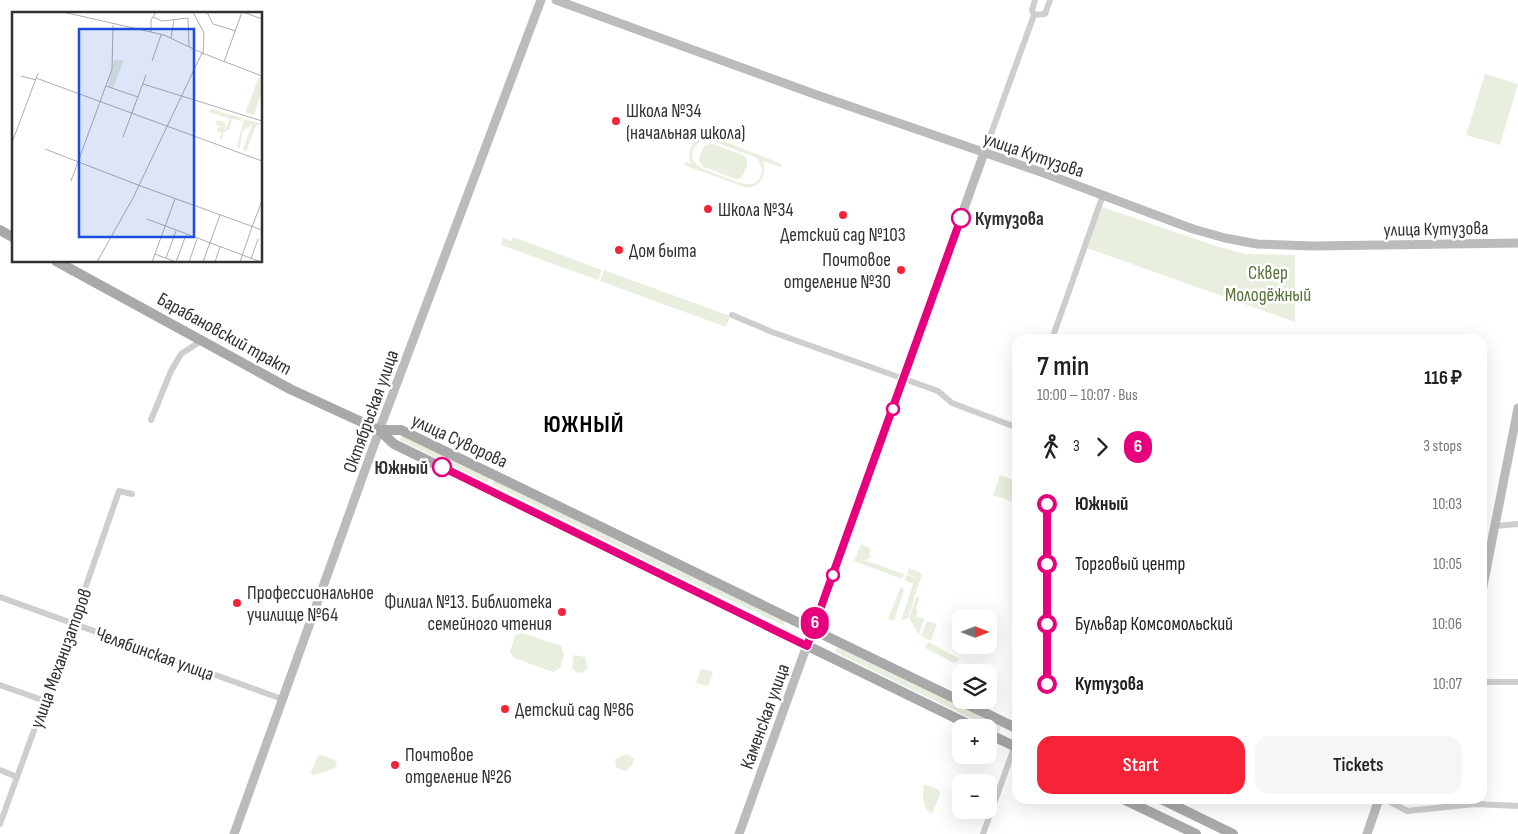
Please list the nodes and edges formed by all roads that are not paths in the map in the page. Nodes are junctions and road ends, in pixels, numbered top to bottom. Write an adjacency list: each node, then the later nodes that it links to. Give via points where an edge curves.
1 (541, 0): 19 (street, Октябрьская улица)
2 (556, 0): 6 (street, улица Кутузова)
3 (1036, 0): 5 (street, Каменская улица, via 1032,10)
4 (1050, 0): 5 (street, Каменская улица, via 1045,14)
5 (1034, 15): 6 (street, Каменская улица)
6 (984, 153): 7 (street, улица Кутузова); 15 (street, Каменская улица)
7 (1103, 196): 10 (street, улица Кутузова, via 1193,229 1257,244); 13 (street)
8 (0, 230): 9 (main road)
9 (12, 237)
10 (1518, 243)
11 (58, 262): 14 (main road, Барабановский тракт)
12 (732, 315): 15 (street)
13 (1054, 334)
14 (201, 341): 17 (street, via 181,354 170,371); 19 (main road, Барабановский тракт, via 290,389)
15 (904, 378): 18 (street, via 938,391 952,403); 26 (street, Каменская улица)
16 (1518, 408): 22 (street)
17 (151, 420)
18 (1012, 426)
19 (379, 430): 26 (main road, улица Суворова, via 401,430); 27 (main road, улица Суворова, via 394,444); 31 (street, Октябрьская улица)
20 (132, 494): 25 (street, улица Механизаторов, via 119,491)
21 (1518, 524): 22 (street)
22 (1496, 526): 23 (street)
23 (1487, 568)
24 (0, 597): 25 (street, Челябинская улица)
25 (73, 623): 31 (street, Челябинская улица); 32 (street, улица Механизаторов)
26 (813, 630): 27 (street, Каменская улица); 34 (main road, улица Суворова)
27 (807, 646): 33 (main road, улица Суворова); 49 (street, Каменская улица)
28 (1487, 682): 29 (street)
29 (1518, 682)
30 (0, 685): 32 (street)
31 (282, 699): 48 (street, Октябрьская улица)
32 (45, 701): 39 (street, улица Механизаторов)
33 (957, 719)
34 (1012, 726)
35 (997, 737): 36 (main road)
36 (1012, 743)
37 (1012, 755): 50 (street)
38 (0, 770): 39 (street)
39 (18, 777): 47 (street, улица Механизаторов)
40 (1133, 804): 51 (main road)
41 (1172, 804): 52 (main road)
42 (1377, 804): 53 (street)
43 (1394, 804): 45 (street, via 1407,811)
44 (1475, 804): 46 (street)
45 (1475, 804)
46 (1518, 806)
47 (0, 824)
48 (234, 834)
49 (739, 834)
50 (983, 834)
51 (1196, 834)
52 (1233, 834)
53 (1367, 834)

